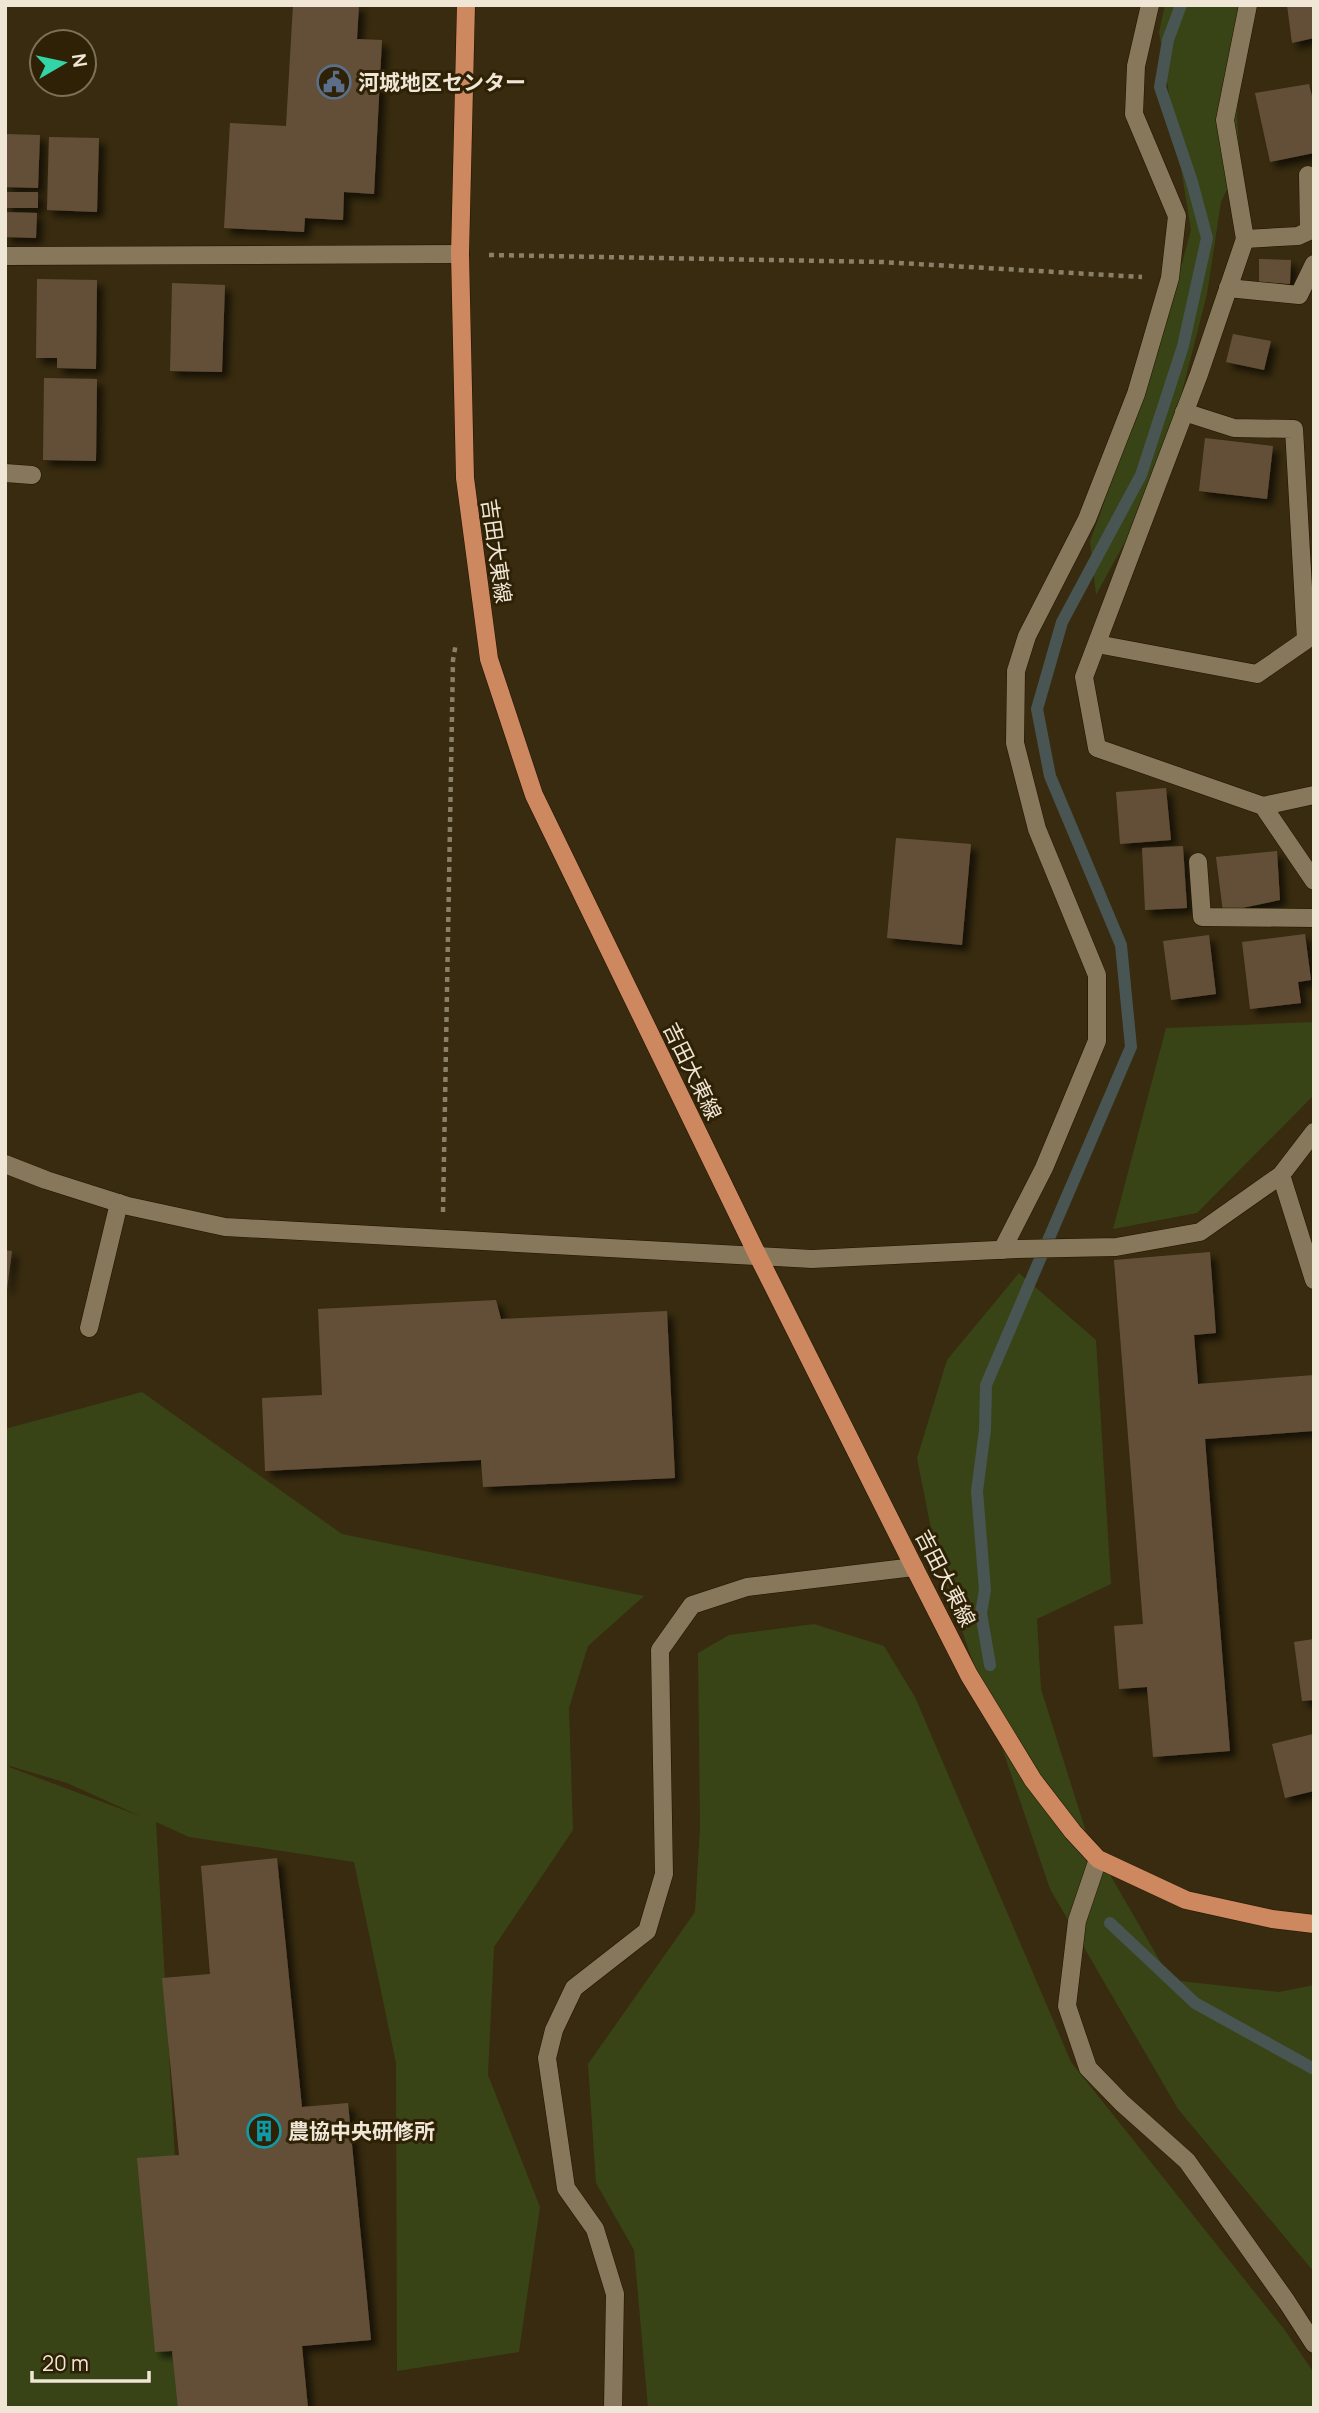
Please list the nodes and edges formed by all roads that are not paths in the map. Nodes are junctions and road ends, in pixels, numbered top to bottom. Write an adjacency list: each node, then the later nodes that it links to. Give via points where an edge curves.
1 (466, 5): 6 (main road, 吉田大東線)
2 (1150, 5): 23 (street, via 1136,66 1134,114 1177,216 1170,278 1136,394 1087,519 1027,636 1016,671 1015,743 1037,829 1097,975 1097,1041)
3 (1248, 5): 5 (street, via 1225,120)
4 (1308, 175): 5 (street, via 1309,231 1298,236)
5 (1245, 239): 9 (street)
6 (460, 254): 7 (street); 24 (main road, 吉田大東線, via 465,478 489,659 534,795)
7 (5, 257)
8 (1314, 264): 9 (street, via 1299,295)
9 (1228, 288): 10 (street)
10 (1184, 412): 13 (street); 13 (street, via 1234,428 1294,429 1306,640 1257,674)
11 (5, 473): 12 (street)
12 (32, 475)
13 (1097, 644): 15 (street, via 1084,677 1097,748)
14 (1314, 795): 15 (street)
15 (1263, 806): 17 (street)
16 (1198, 862): 18 (street, via 1202,917)
17 (1314, 881)
18 (1314, 918)
19 (1314, 1132): 21 (street)
20 (5, 1164): 22 (street)
21 (1281, 1175): 23 (street, via 1200,1231 1116,1247); 25 (street)
22 (119, 1203): 24 (street, via 225,1227); 26 (street)
23 (1010, 1250): 24 (street)
24 (759, 1258): 27 (main road, 吉田大東線)
25 (1314, 1280)
26 (89, 1328)
27 (914, 1567): 28 (main road, 吉田大東線, via 969,1675 1033,1780); 31 (street, via 747,1587 692,1605 660,1650 664,1874 647,1931 574,1988 554,2030 547,2058 566,2188 596,2229 615,2294)
28 (1098, 1859): 29 (main road, 吉田大東線, via 1186,1900); 30 (street, via 1077,1921 1067,2006 1088,2068 1187,2161)
29 (1314, 1924)
30 (1314, 2344)
31 (613, 2408)

